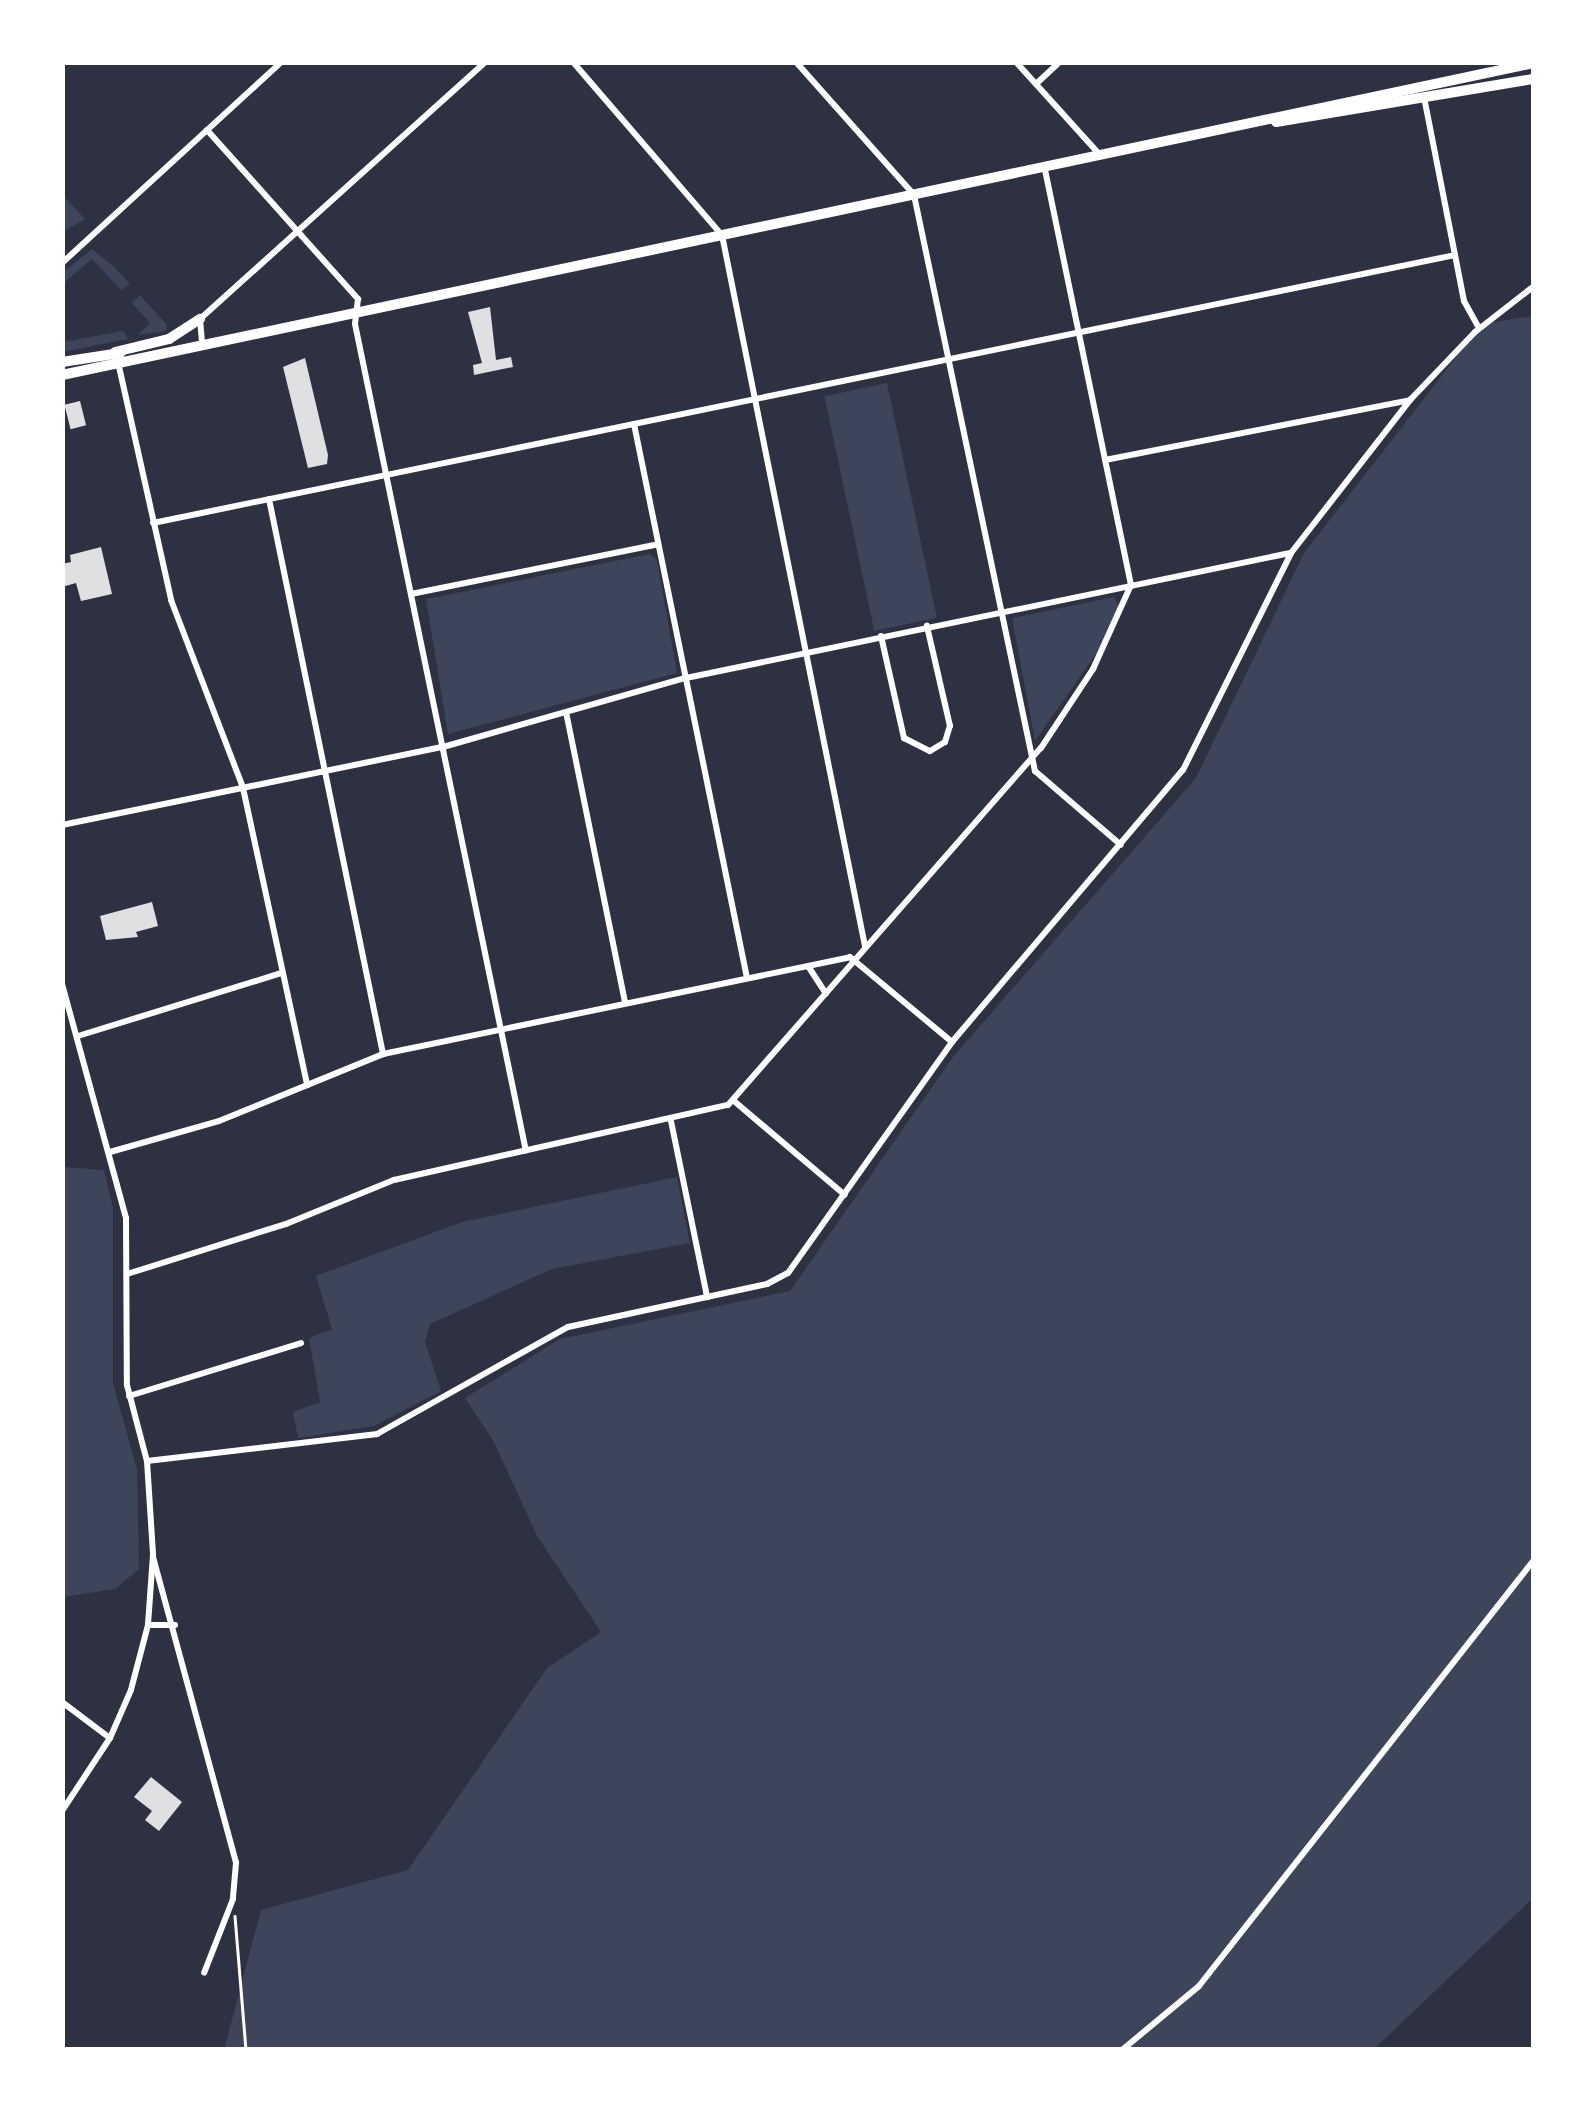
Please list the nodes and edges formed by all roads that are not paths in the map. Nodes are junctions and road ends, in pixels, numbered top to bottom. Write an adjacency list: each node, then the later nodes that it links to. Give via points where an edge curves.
1 (281, 62): 12 (street)
2 (485, 62): 16 (street)
3 (573, 62): 17 (street)
4 (796, 62): 15 (street)
5 (1016, 62): 9 (street)
6 (1060, 62): 9 (street)
7 (1534, 63): 11 (main road)
8 (1534, 79): 10 (main road)
9 (1036, 84): 13 (street)
10 (1423, 96): 11 (main road); 18 (street)
11 (1260, 124): 13 (main road)
12 (208, 130): 16 (street); 19 (street)
13 (1101, 156): 14 (main road)
14 (1044, 168): 15 (main road); 24 (street)
15 (914, 195): 17 (main road); 27 (street)
16 (298, 230): 21 (street, via 355,294); 22 (street)
17 (722, 235): 21 (main road); 30 (street)
18 (1455, 255): 23 (street, via 1466,310); 24 (street)
19 (62, 263)
20 (1534, 286): 23 (street)
21 (357, 310): 25 (main road); 34 (street)
22 (200, 319): 25 (street); 26 (main road)
23 (1479, 328): 31 (street)
24 (1078, 332): 27 (street); 33 (street)
25 (202, 342): 26 (main road)
26 (116, 358): 28 (main road); 29 (main road); 36 (street)
27 (950, 359): 30 (street); 41 (street)
28 (62, 362)
29 (62, 375)
30 (756, 399): 32 (street); 44 (street)
31 (1411, 399): 33 (street); 38 (street)
32 (634, 424): 34 (street); 37 (street)
33 (1105, 460): 39 (street)
34 (386, 475): 35 (street); 40 (street)
35 (269, 499): 36 (street); 49 (street)
36 (154, 523): 50 (street, via 191,661)
37 (658, 544): 40 (street); 45 (street)
38 (1291, 553): 39 (street); 52 (street, via 1183,770)
39 (1131, 585): 41 (street); 48 (street, via 1093,669)
40 (411, 594): 47 (street)
41 (1002, 611): 42 (street); 48 (street)
42 (927, 626): 43 (street); 43 (street, via 950,726 944,742 930,750 904,738)
43 (881, 636): 44 (street)
44 (807, 651): 45 (street); 53 (street)
45 (686, 678): 46 (street); 57 (street)
46 (566, 712): 47 (street); 60 (street)
47 (442, 747): 49 (street); 61 (street)
48 (1032, 758): 52 (street, via 1035,771); 53 (street)
49 (324, 770): 50 (street); 64 (street)
50 (243, 788): 51 (street); 56 (street)
51 (62, 826)
52 (1121, 845): 63 (street)
53 (866, 947): 54 (street)
54 (855, 960): 55 (street); 59 (street); 63 (street)
55 (808, 966): 57 (street); 59 (street)
56 (282, 973): 62 (street); 65 (street)
57 (747, 978): 60 (street)
58 (62, 984): 62 (street)
59 (826, 994): 66 (street)
60 (625, 1003): 61 (street)
61 (500, 1028): 64 (street); 68 (street)
62 (78, 1036): 69 (street)
63 (952, 1042): 70 (street)
64 (382, 1054): 65 (street)
65 (306, 1085): 69 (street, via 219,1122)
66 (734, 1101): 67 (street); 70 (street)
67 (671, 1120): 68 (street); 72 (street)
68 (526, 1151): 71 (street, via 394,1180 286,1224)
69 (110, 1152): 71 (street, via 126,1218)
70 (845, 1195): 72 (street, via 788,1273)
71 (127, 1274): 74 (street)
72 (707, 1297): 75 (street, via 557,1332 368,1437)
73 (300, 1343): 74 (street)
74 (129, 1396): 75 (street)
75 (147, 1461): 76 (street)
76 (153, 1556): 78 (street); 79 (street)
77 (1534, 1560): 84 (street, via 1199,1986)
78 (148, 1625): 79 (street); 81 (street)
79 (175, 1626): 83 (street, via 234,1854 233,1900)
80 (62, 1702): 81 (street)
81 (110, 1738): 82 (street)
82 (62, 1811)
83 (204, 1973)
84 (1122, 2050)

